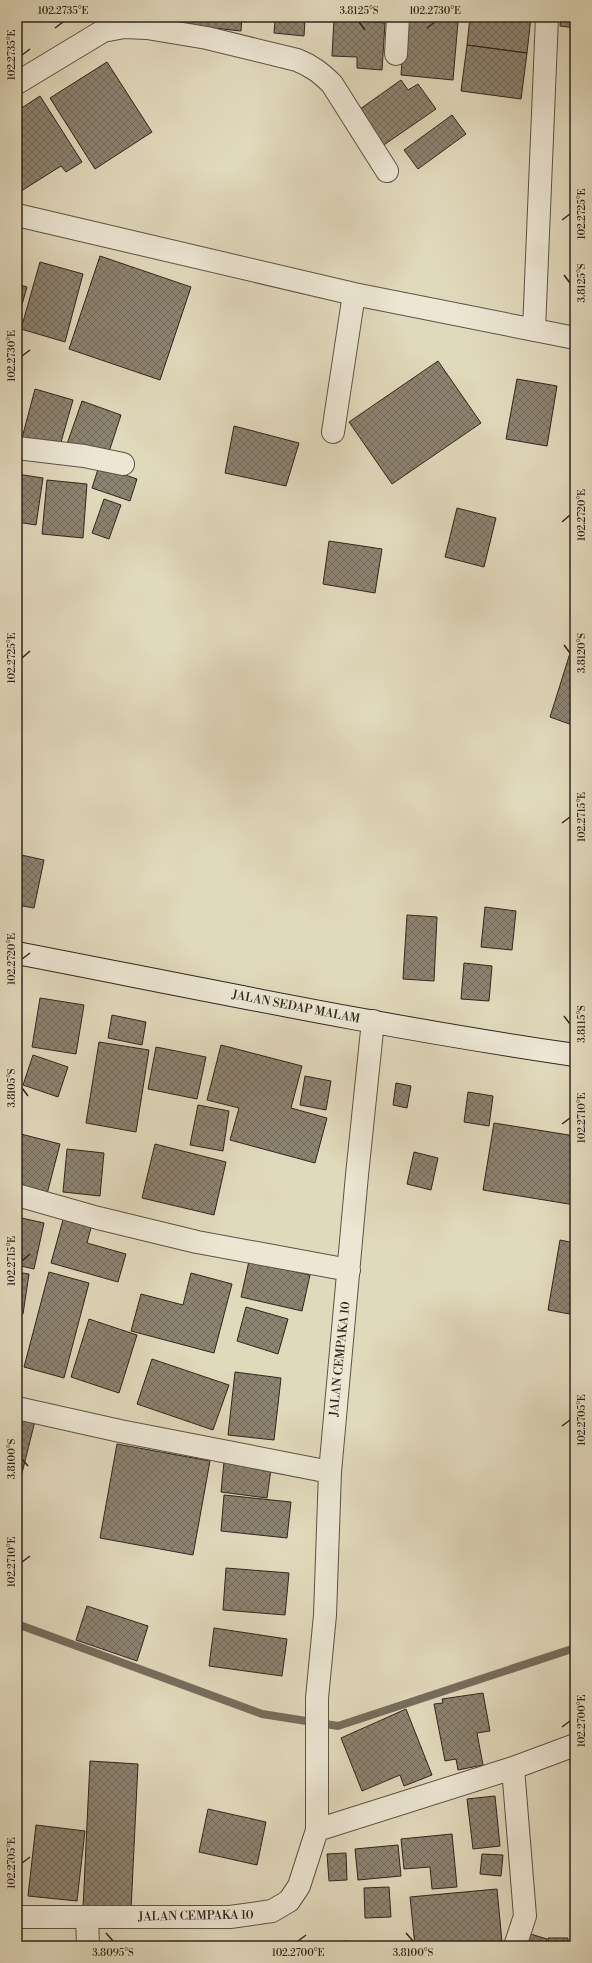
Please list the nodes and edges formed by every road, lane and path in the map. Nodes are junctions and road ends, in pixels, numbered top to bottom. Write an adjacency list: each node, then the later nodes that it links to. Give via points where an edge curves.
1 (398, 17): 3 (street)
2 (547, 17): 8 (street)
3 (396, 54)
4 (17, 83): 5 (street, via 104,31 124,27 147,28 207,38 297,60 322,73 332,84)
5 (387, 171)
6 (17, 215): 7 (street)
7 (354, 294): 8 (street); 10 (street)
8 (534, 330): 9 (street)
9 (575, 338)
10 (333, 432)
11 (17, 448): 12 (street, via 84,456)
12 (123, 464)
13 (17, 953): 14 (street, JALAN SEDAP MALAM)
14 (373, 1022): 15 (street, JALAN SEDAP MALAM); 17 (street, JALAN CEMPAKA 10)
15 (575, 1055)
16 (17, 1195): 17 (street, via 197,1242)
17 (349, 1270): 19 (street, JALAN CEMPAKA 10)
18 (17, 1408): 19 (street)
19 (330, 1472): 22 (street, JALAN CEMPAKA 10, via 325,1615 317,1698)
20 (575, 1745): 21 (street)
21 (513, 1768): 22 (street); 26 (street, via 525,1916)
22 (317, 1830): 24 (street, JALAN CEMPAKA 10, via 300,1886 289,1901 272,1912 230,1917)
23 (17, 1917): 24 (street, JALAN CEMPAKA 10)
24 (87, 1917): 25 (street)
25 (88, 1946)
26 (515, 1946)

